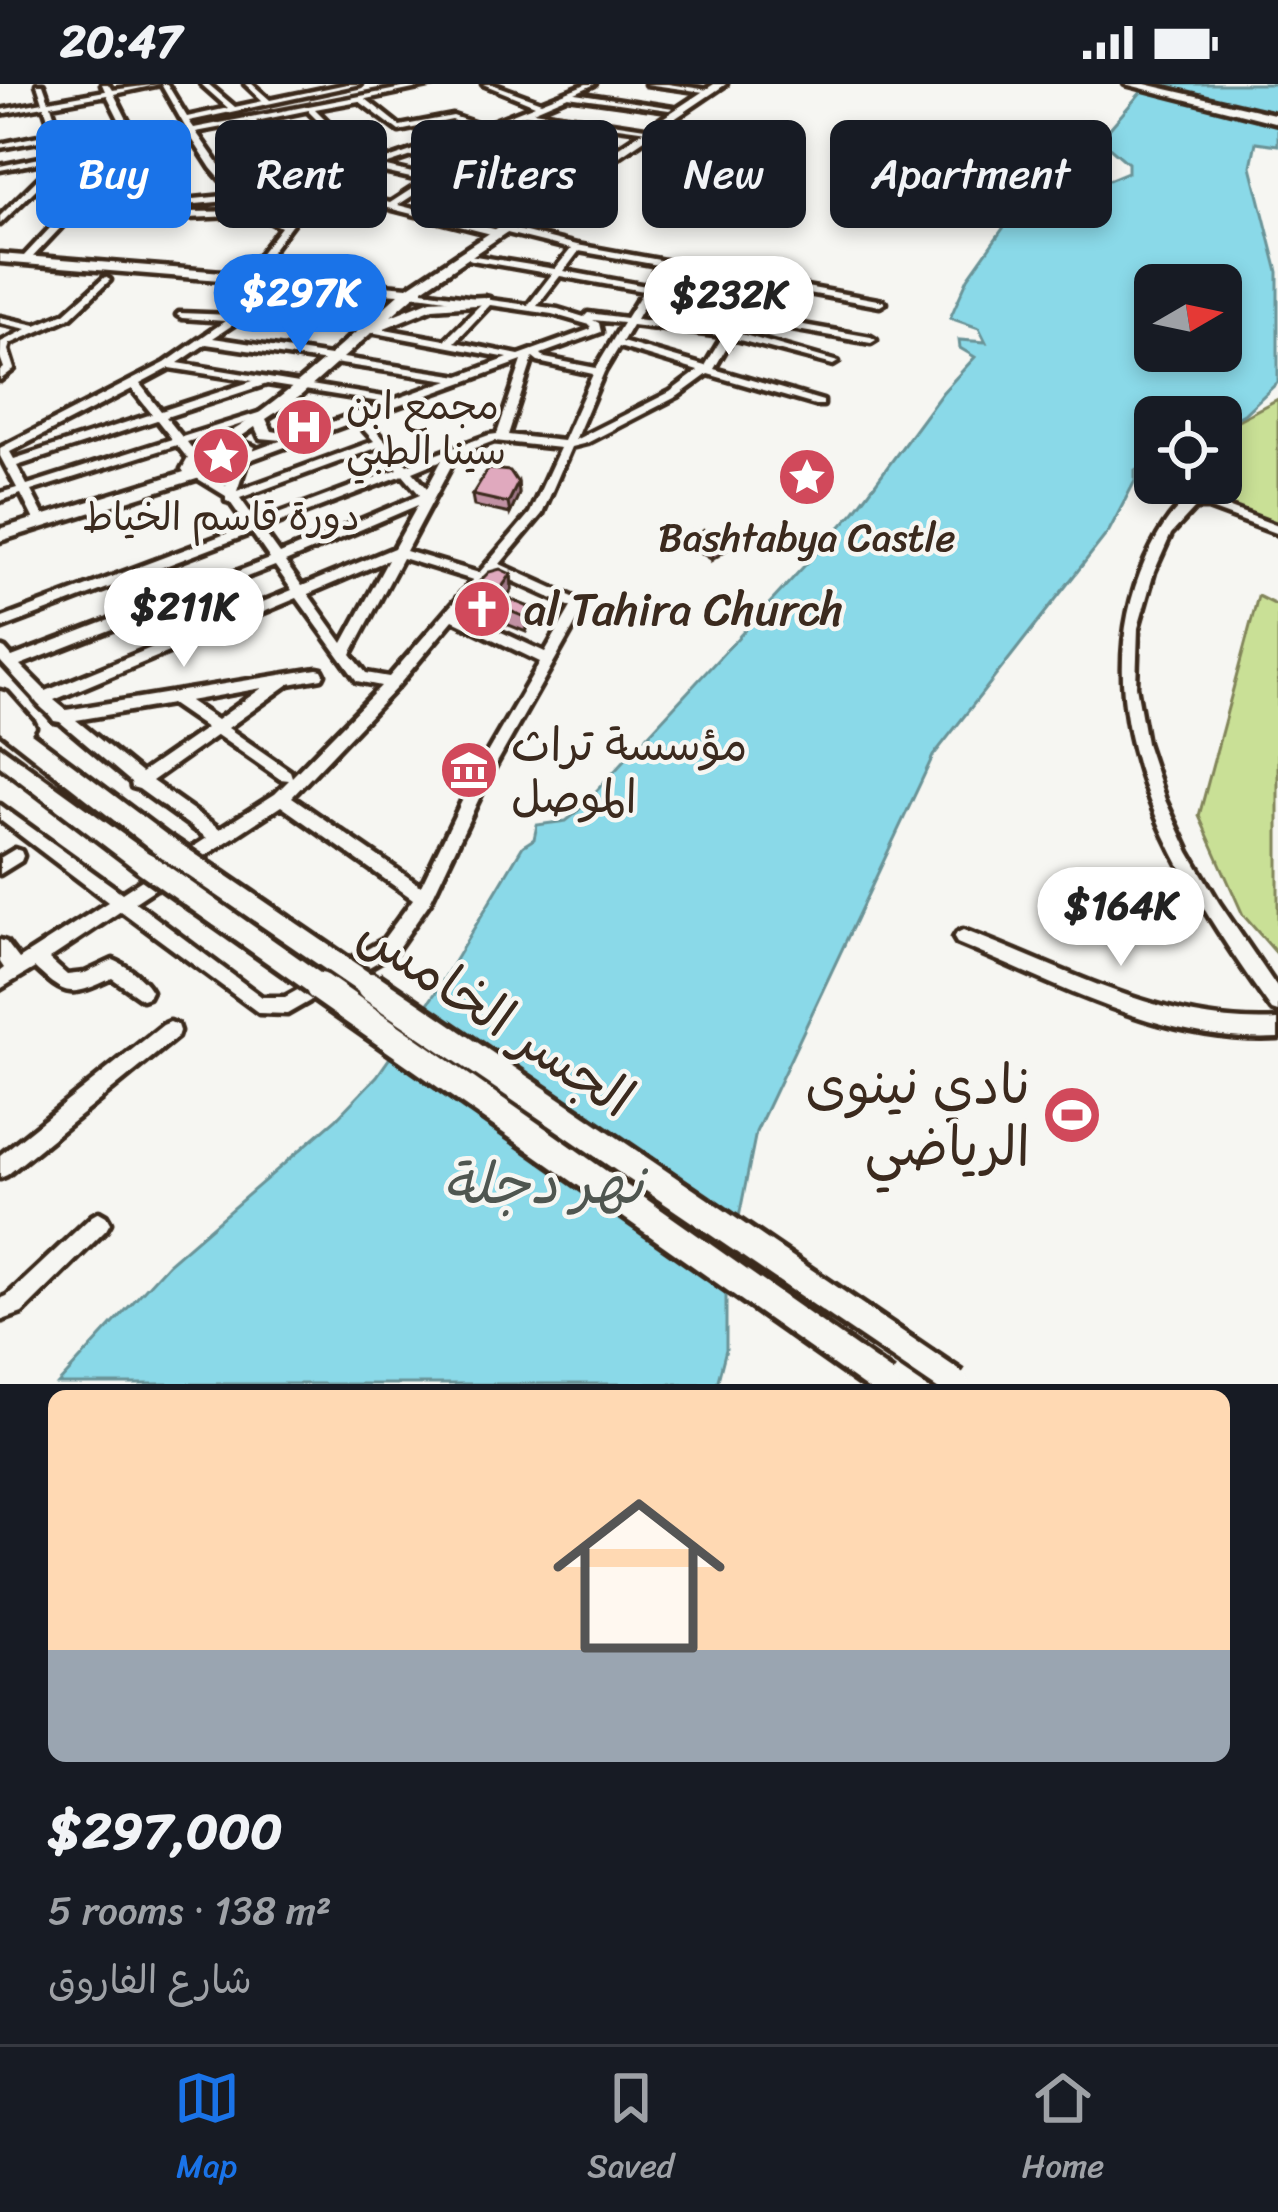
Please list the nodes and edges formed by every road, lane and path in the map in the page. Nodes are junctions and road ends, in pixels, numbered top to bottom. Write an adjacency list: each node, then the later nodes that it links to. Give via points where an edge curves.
1 (40, 84): 20 (street)
2 (204, 84): 22 (street)
3 (248, 84): 17 (street)
4 (289, 84): 12 (street)
5 (354, 84): 12 (street)
6 (434, 84): 16 (street)
7 (486, 84): 18 (street)
8 (592, 84): 15 (street)
9 (649, 84): 14 (street)
10 (1135, 84): 27 (highway)
11 (163, 86): 13 (street); 26 (street)
12 (309, 88): 17 (street); 19 (street)
13 (109, 92): 20 (street); 29 (street)
14 (722, 92): 33 (main road); 55 (main road)
15 (567, 95): 18 (street); 21 (street)
16 (362, 100): 19 (street); 35 (street, via 399,129)
17 (268, 102): 22 (street)
18 (542, 104): 25 (street)
19 (327, 106): 23 (street)
20 (48, 108): 24 (street); 28 (street); 34 (street)
21 (669, 108)
22 (233, 109): 26 (street)
23 (311, 110): 30 (street); 31 (street)
24 (0, 112)
25 (524, 112): 32 (street); 37 (street)
26 (186, 118): 38 (street)
27 (1278, 118)
28 (52, 120)
29 (123, 120)
30 (264, 120)
31 (321, 120)
32 (504, 120)
33 (672, 120)
34 (0, 122)
35 (411, 126)
36 (215, 128): 38 (street)
37 (642, 128)
38 (194, 132): 39 (street); 43 (street)
39 (191, 133)
40 (36, 139): 41 (street)
41 (0, 146)
42 (36, 159): 44 (street)
43 (215, 162)
44 (0, 165)
45 (36, 183): 50 (street)
46 (411, 193): 48 (street)
47 (387, 205): 48 (street)
48 (391, 206): 49 (street)
49 (411, 211)
50 (0, 221)
51 (57, 228): 58 (street)
52 (282, 228): 65 (street)
53 (486, 228): 55 (street)
54 (509, 228): 55 (main road)
55 (504, 232): 56 (street); 57 (main road)
56 (577, 248): 60 (street); 63 (street)
57 (468, 257): 62 (main road); 63 (street); 67 (main road); 69 (main road)
58 (26, 259): 59 (main road); 61 (main road)
59 (0, 262): 61 (main road)
60 (663, 265): 66 (street); 68 (street)
61 (93, 268): 65 (main road)
62 (452, 271): 69 (main road); 71 (main road, via 446,286)
63 (557, 272): 68 (street); 75 (street)
64 (105, 280): 84 (street, via 68,315)
65 (255, 280): 67 (main road); 70 (main road); 80 (street)
66 (751, 281): 74 (street); 78 (street); 83 (street)
67 (354, 285): 69 (main road)
68 (648, 289): 73 (street)
69 (412, 293): 70 (main road); 71 (street); 85 (main road)
70 (374, 298): 82 (street); 85 (main road)
71 (463, 298): 72 (street)
72 (486, 301): 75 (street); 85 (main road, via 427,305); 92 (street)
73 (639, 302): 79 (street); 86 (street)
74 (880, 303)
75 (530, 308): 76 (street)
76 (552, 311): 79 (street); 87 (street, via 594,323)
77 (182, 315): 80 (street)
78 (730, 315): 88 (street); 91 (street)
79 (589, 316): 86 (street)
80 (233, 319): 82 (street); 90 (street)
81 (0, 320): 84 (street)
82 (345, 326): 85 (street)
83 (688, 327): 86 (street); 88 (street)
84 (38, 329): 89 (street)
85 (370, 330): 92 (street); 94 (main road)
86 (622, 332): 87 (street); 97 (street); 98 (street)
87 (592, 334): 93 (street)
88 (729, 334): 95 (street); 97 (street)
89 (3, 340): 99 (street, via 9,369)
90 (203, 340): 94 (street); 96 (street)
91 (871, 340)
92 (447, 344): 93 (street)
93 (528, 355): 98 (street); 100 (street); 109 (street)
94 (335, 359): 100 (street); 103 (main road)
95 (833, 362)
96 (169, 365): 101 (street); 102 (street)
97 (709, 368): 105 (street); 113 (street, via 674,394)
98 (599, 372): 113 (street)
99 (0, 377)
100 (460, 378): 104 (street)
101 (266, 381): 103 (street); 107 (street)
102 (134, 384): 107 (street); 116 (street)
103 (305, 386): 104 (street); 108 (main road)
104 (394, 401): 106 (street)
105 (819, 403)
106 (356, 414): 110 (street); 112 (street)
107 (159, 416): 111 (street); 116 (street)
108 (266, 416): 110 (main road, via 266,435); 111 (street); 114 (main road)
109 (502, 437): 113 (street); 115 (street)
110 (288, 438): 117 (street)
111 (179, 440): 118 (street); 120 (street)
112 (380, 443): 119 (street); 121 (street)
113 (566, 445): 132 (street, via 536,514)
114 (216, 446): 117 (main road, via 243,443); 118 (main road)
115 (453, 451): 119 (street); 122 (street)
116 (4, 453): 120 (street)
117 (242, 459): 118 (main road); 121 (street)
118 (195, 466): 121 (street); 124 (main road)
119 (406, 469): 122 (street); 126 (street)
120 (24, 489): 123 (street); 125 (street)
121 (230, 495): 126 (street)
122 (428, 496): 130 (street); 131 (street)
123 (0, 497)
124 (100, 503): 125 (main road); 129 (main road)
125 (41, 522): 128 (main road)
126 (252, 528): 131 (street); 135 (street)
127 (1278, 530): 163 (street, via 1192,503 1158,545 1137,595 1130,645 1132,727 1150,785)
128 (0, 536)
129 (0, 546)
130 (396, 552): 132 (street); 133 (street); 136 (street)
131 (276, 561): 133 (street); 137 (street)
132 (488, 572): 134 (street); 138 (street, via 579,605)
133 (300, 592): 136 (street); 144 (street)
134 (451, 614): 138 (street); 141 (street)
135 (0, 624)
136 (344, 652): 141 (street, via 362,676)
137 (5, 658): 144 (street)
138 (549, 660): 156 (street)
139 (316, 674): 140 (street)
140 (287, 679): 143 (street); 147 (street)
141 (392, 683): 152 (street)
142 (0, 698): 149 (main road)
143 (174, 698): 145 (street); 147 (street)
144 (41, 699): 145 (street)
145 (59, 717): 151 (street)
146 (0, 720): 149 (main road)
147 (220, 727): 150 (street); 151 (street)
148 (0, 754): 155 (main road)
149 (53, 758): 155 (main road)
150 (285, 775)
151 (138, 783): 154 (street)
152 (281, 798): 154 (street); 156 (street)
153 (0, 811): 157 (street)
154 (221, 839): 157 (street)
155 (155, 855): 169 (main road, الجسر الخامس, bridge); 170 (main road, الجسر الخامس, bridge)
156 (424, 897): 157 (street, via 389,946 287,1006 259,1005)
157 (126, 902): 160 (street)
158 (963, 938): 164 (street, via 1204,1028)
159 (0, 948): 161 (street)
160 (36, 958): 161 (street); 162 (street, via 64,982 113,968)
161 (8, 975)
162 (142, 991)
163 (1278, 1004)
164 (1278, 1029)
165 (170, 1031): 166 (street)
166 (0, 1168)
167 (99, 1223): 168 (street)
168 (0, 1310)
169 (885, 1384)
170 (955, 1384)

